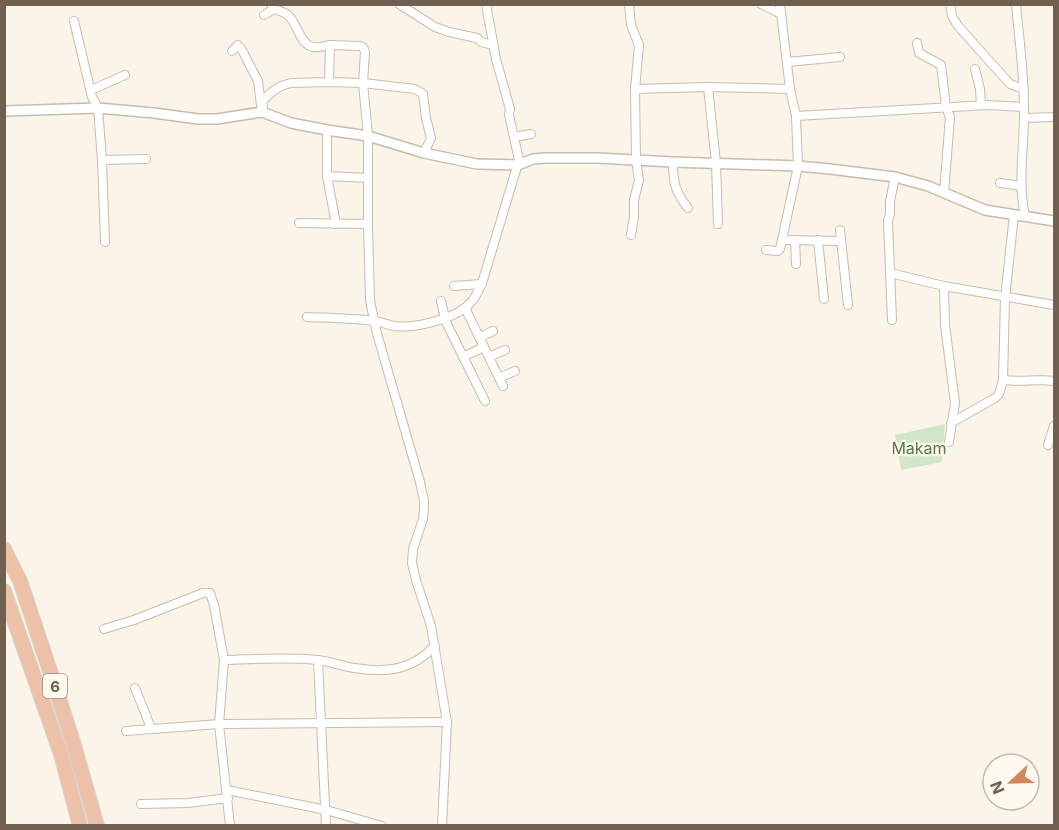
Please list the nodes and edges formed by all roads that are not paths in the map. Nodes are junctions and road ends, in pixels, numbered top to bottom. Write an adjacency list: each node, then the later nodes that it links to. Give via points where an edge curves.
1 (399, 4): 14 (street, via 435,27)
2 (486, 4): 14 (street)
3 (629, 4): 23 (street, via 631,25 639,45)
4 (761, 4): 9 (street)
5 (780, 4): 9 (street)
6 (950, 4): 25 (street, via 958,26 1010,84)
7 (1016, 4): 25 (street)
8 (273, 7): 10 (street); 13 (street, via 290,16 309,46)
9 (781, 14): 17 (street)
10 (264, 15)
11 (74, 21): 26 (street)
12 (917, 43): 28 (street, via 919,53 943,63)
13 (330, 45): 20 (street); 21 (street, via 363,47)
14 (493, 45): 39 (street)
15 (232, 51): 32 (street, via 240,47 258,81)
16 (840, 57): 17 (street)
17 (788, 62): 24 (street)
18 (975, 69): 27 (street)
19 (125, 75): 26 (street)
20 (329, 82): 21 (street); 32 (street, via 281,86 262,101)
21 (363, 83): 38 (street); 40 (street, via 422,92 431,138)
22 (708, 87): 23 (street); 24 (street); 45 (street)
23 (635, 89): 43 (street)
24 (790, 89): 33 (street)
25 (1024, 89): 29 (street)
26 (91, 90): 30 (street)
27 (981, 105): 28 (street); 29 (street)
28 (946, 107): 33 (street); 53 (street, via 950,117)
29 (1024, 107): 35 (street)
30 (98, 108): 31 (street); 32 (street, via 198,119); 42 (street)
31 (4, 111)
32 (263, 113): 36 (street)
33 (796, 116): 47 (street)
34 (1054, 117): 35 (street)
35 (1024, 118): 52 (street)
36 (327, 130): 38 (street); 48 (street)
37 (531, 134): 39 (street)
38 (368, 136): 40 (street); 50 (street)
39 (514, 137): 46 (street)
40 (424, 153): 46 (street, via 477,164)
41 (146, 159): 42 (street)
42 (102, 160): 68 (street)
43 (636, 160): 44 (street); 46 (street, via 545,158); 63 (street, via 639,180)
44 (673, 162): 45 (street); 54 (street, via 673,181)
45 (716, 163): 47 (street); 60 (street)
46 (518, 165): 72 (street)
47 (798, 166): 49 (street); 64 (street)
48 (327, 176): 50 (street); 59 (street)
49 (895, 177): 53 (street); 71 (street, via 888,221)
50 (368, 178): 61 (street)
51 (1000, 183): 52 (street)
52 (1021, 186): 56 (street)
53 (944, 193): 55 (street, via 985,210)
54 (688, 208)
55 (1014, 214): 56 (street); 75 (street)
56 (1025, 216): 57 (street)
57 (1054, 221)
58 (299, 223): 59 (street)
59 (336, 224): 61 (street)
60 (718, 224)
61 (368, 225): 83 (street, via 370,299)
62 (840, 230): 67 (street)
63 (631, 235)
64 (783, 240): 65 (street); 69 (street, via 778,251)
65 (795, 240): 66 (street); 70 (street)
66 (818, 240): 67 (street); 76 (street)
67 (841, 241): 78 (street)
68 (105, 242)
69 (766, 250)
70 (796, 264)
71 (890, 273): 74 (street); 84 (street)
72 (482, 284): 73 (street); 80 (street)
73 (454, 286)
74 (944, 286): 75 (street); 95 (street, via 955,403)
75 (1005, 298): 79 (street); 92 (street)
76 (824, 299)
77 (441, 301): 82 (street)
78 (848, 305)
79 (1054, 305)
80 (465, 308): 82 (street); 86 (street)
81 (307, 317): 83 (street)
82 (445, 318): 83 (street, via 405,326); 89 (street)
83 (375, 321): 102 (street, via 423,495 423,519 412,549 412,563)
84 (892, 321)
85 (493, 331): 86 (street)
86 (480, 337): 87 (street)
87 (484, 347): 89 (street); 90 (street)
88 (505, 350): 90 (street)
89 (463, 357): 94 (street)
90 (489, 357): 91 (street, via 501,382)
91 (516, 371)
92 (1003, 380): 93 (street); 95 (street, via 995,398)
93 (1054, 381)
94 (485, 401)
95 (951, 423): 97 (street)
96 (1054, 426): 98 (street)
97 (949, 442)
98 (1048, 445)
99 (4, 549): 115 (highway, 6, via 20,581)
100 (4, 591): 114 (highway, 6, via 62,754)
101 (104, 629): 103 (street, via 210,593)
102 (435, 646): 104 (street, via 414,663 385,670); 106 (street)
103 (224, 660): 104 (street); 108 (street)
104 (318, 660): 107 (street)
105 (135, 688): 109 (street)
106 (447, 722): 107 (street); 119 (street)
107 (322, 723): 108 (street); 113 (street)
108 (219, 724): 109 (street); 111 (street)
109 (151, 728): 110 (street)
110 (126, 731)
111 (227, 794): 112 (street, via 188,803); 113 (street); 116 (street)
112 (141, 804)
113 (326, 810): 117 (street); 118 (street)
114 (80, 825)
115 (97, 825)
116 (230, 825)
117 (326, 825)
118 (382, 825)
119 (442, 825)

